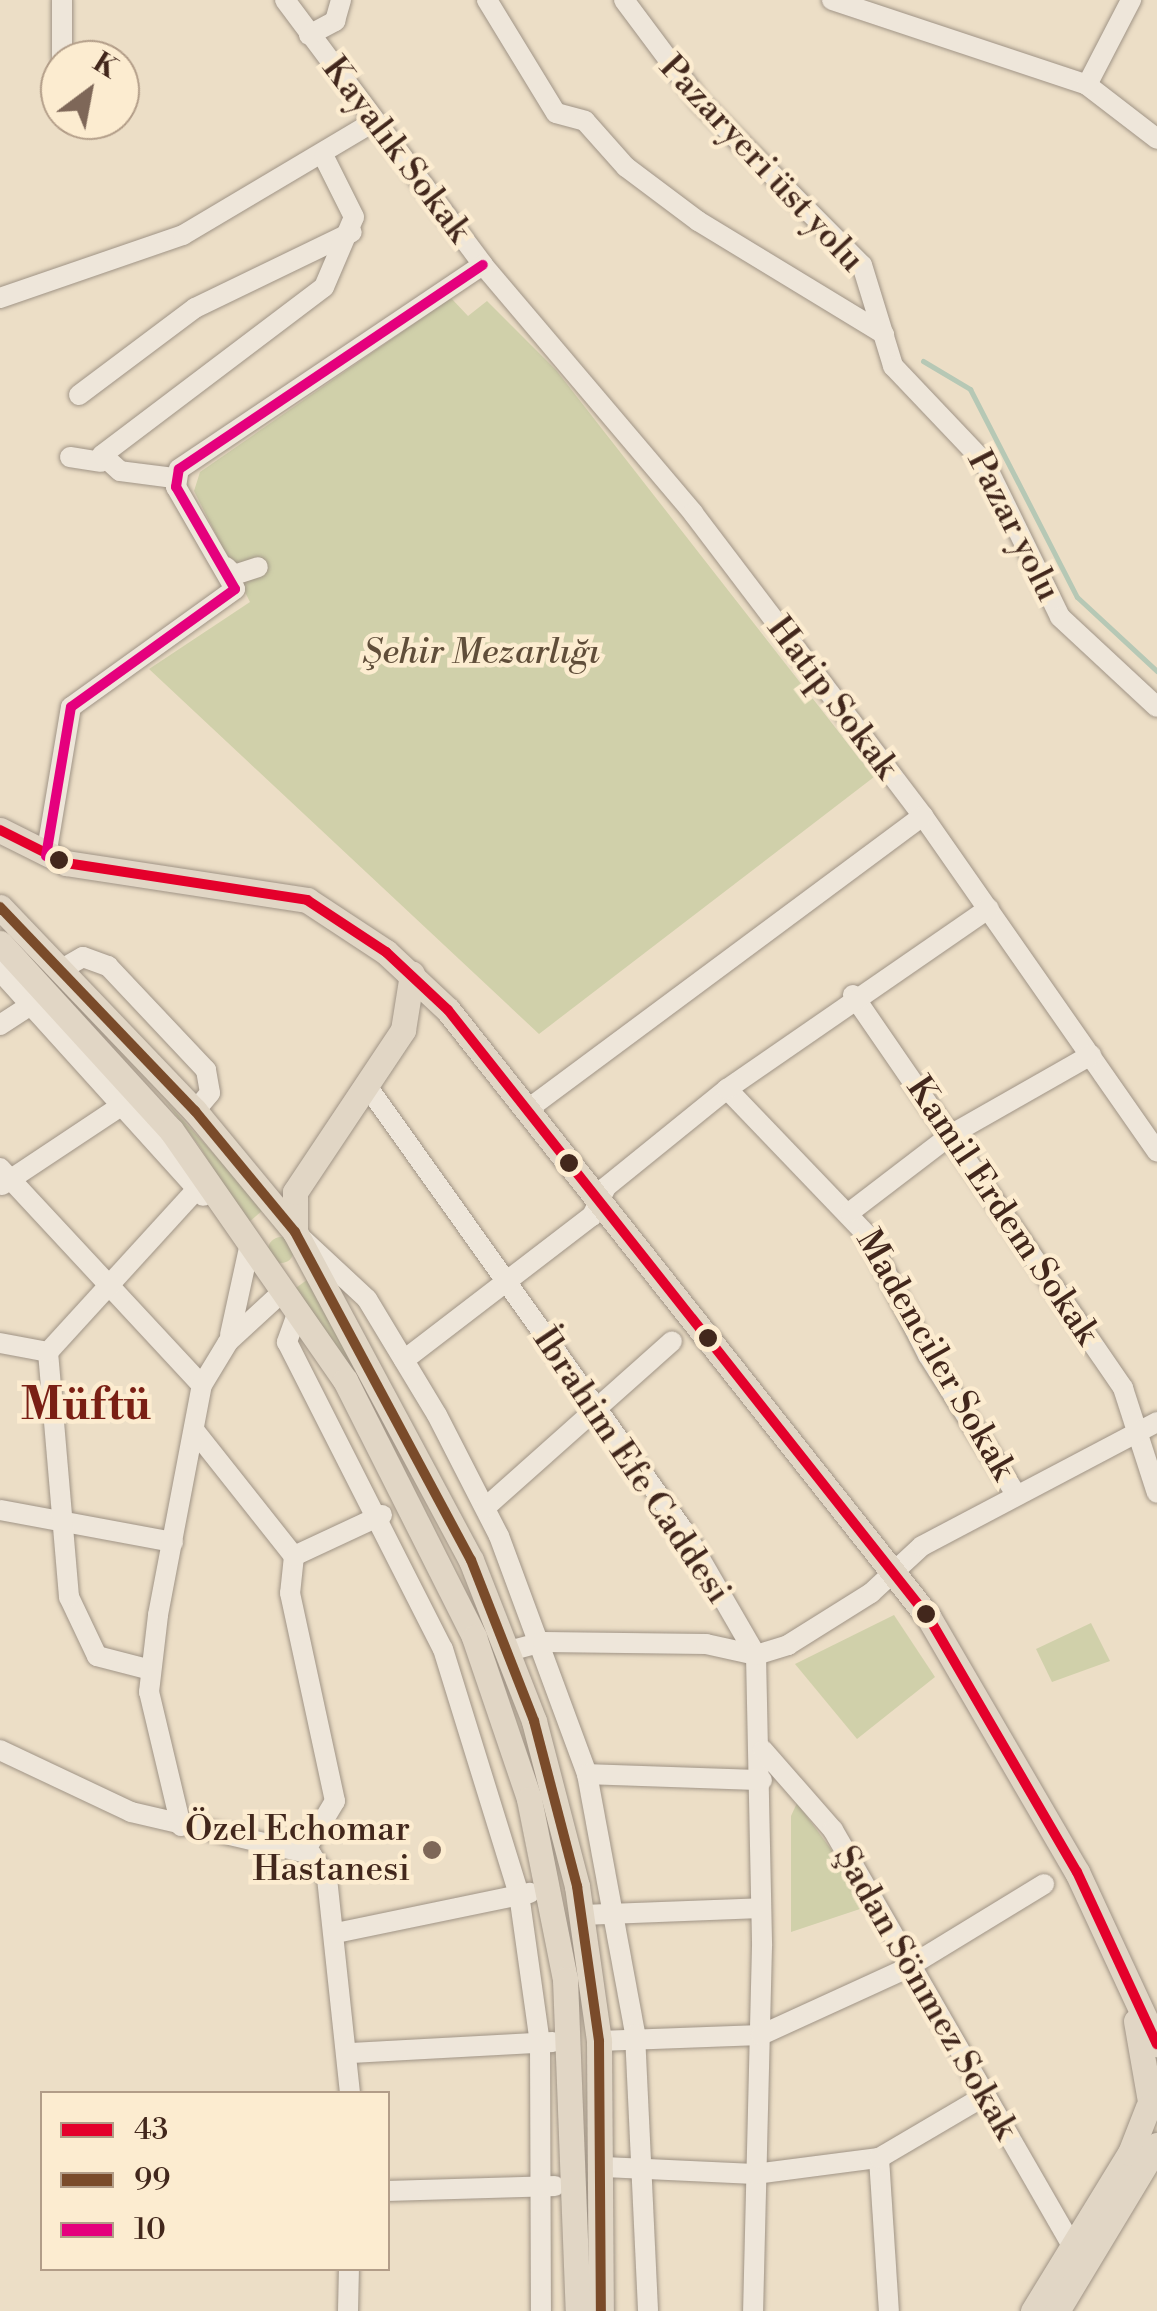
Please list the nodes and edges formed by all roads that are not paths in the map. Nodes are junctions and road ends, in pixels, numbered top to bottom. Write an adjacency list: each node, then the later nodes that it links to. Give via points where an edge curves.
1 (62, 0): 10 (street)
2 (285, 0): 9 (street, Kayalık Sokak)
3 (341, 0): 9 (street, Kayalık Sokak, via 335,21)
4 (487, 0): 18 (street, via 556,113 585,122 626,167 698,221)
5 (624, 0): 18 (street, Pazaryeri üst yolu, via 700,102 862,265)
6 (832, 0): 8 (street)
7 (1131, 0): 11 (street)
8 (866, 8): 11 (street)
9 (310, 35): 12 (street, Kayalık Sokak)
10 (62, 40)
11 (1087, 85): 13 (street)
12 (376, 121): 14 (street); 16 (street, Kayalık Sokak)
13 (1157, 139)
14 (324, 158): 15 (street, via 352,203); 17 (street, via 182,234)
15 (352, 232): 19 (street, via 195,308); 21 (street, via 300,312 210,366)
16 (483, 264): 22 (street, via 208,444); 26 (street, Hatip Sokak, via 693,513)
17 (0, 298)
18 (884, 334): 25 (street, Pazar yolu, via 894,366 985,463 1060,618)
19 (78, 395)
20 (70, 457): 21 (street)
21 (101, 462): 22 (street)
22 (174, 478): 24 (street)
23 (258, 566): 24 (street, via 234,574)
24 (226, 567): 28 (street, via 230,596 71,707)
25 (1157, 707)
26 (923, 816): 30 (street, Hatip Sokak); 44 (street)
27 (0, 830): 28 (main road)
28 (46, 856): 34 (main road, via 307,900)
29 (0, 907): 32 (main road)
30 (989, 908): 35 (street); 40 (street, Hatip Sokak)
31 (0, 943): 51 (main road, via 127,1078)
32 (62, 969): 45 (main road); 45 (street, via 83,957 108,966 206,1070 210,1093)
33 (0, 971): 36 (street)
34 (412, 974): 37 (main road); 39 (main road)
35 (853, 996): 42 (street); 46 (street, Kamil Erdem Sokak)
36 (31, 1006): 38 (street); 43 (street)
37 (448, 1010): 39 (main road); 44 (main road)
38 (0, 1025)
39 (403, 1030): 41 (main road)
40 (1091, 1055): 46 (street); 47 (street, Hatip Sokak)
41 (367, 1086): 53 (main road, via 295,1192); 56 (street, İbrahim Efe Caddesi)
42 (727, 1089): 50 (street, via 606,1187); 52 (street, Madenciler Sokak)
43 (122, 1106): 48 (street); 49 (street)
44 (528, 1110): 50 (main road)
45 (195, 1112): 53 (main road)
46 (952, 1134): 52 (street); 69 (street, Kamil Erdem Sokak, via 1123,1388)
47 (1157, 1151)
48 (3, 1178): 57 (street)
49 (196, 1190): 51 (street); 57 (street)
50 (599, 1203): 56 (street); 78 (main road)
51 (225, 1210): 54 (main road)
52 (850, 1212): 71 (street, Madenciler Sokak)
53 (289, 1224): 54 (main road); 55 (main road); 64 (street, via 332,1257)
54 (256, 1259): 58 (main road); 61 (street)
55 (316, 1265): 58 (main road); 80 (main road, via 427,1468)
56 (509, 1281): 64 (street); 66 (street, İbrahim Efe Caddesi)
57 (105, 1284): 63 (street); 65 (street)
58 (280, 1294): 59 (main road); 61 (street)
59 (296, 1317): 74 (street, via 287,1342); 90 (main road, via 346,1380 432,1538 500,1702)
60 (672, 1341): 66 (street)
61 (228, 1342): 65 (street)
62 (0, 1343): 63 (street)
63 (48, 1352): 75 (street)
64 (404, 1360): 72 (street)
65 (202, 1385): 68 (street)
66 (594, 1412): 72 (street); 81 (street, İbrahim Efe Caddesi, via 684,1531)
67 (1157, 1422): 69 (street)
68 (194, 1430): 76 (street); 77 (street)
69 (1132, 1436): 70 (street, Kamil Erdem Sokak); 71 (street)
70 (1157, 1493)
71 (1016, 1494): 78 (street)
72 (486, 1507): 79 (street)
73 (0, 1510): 75 (street)
74 (382, 1516): 77 (street); 91 (street, via 488,1770)
75 (63, 1526): 76 (street); 82 (street, via 69,1598 84,1640 119,1669)
76 (173, 1542): 82 (street)
77 (294, 1556): 88 (street, via 290,1594 336,1801)
78 (891, 1568): 81 (street, via 871,1593); 97 (main road, via 999,1730)
79 (543, 1642): 80 (street); 81 (street, via 706,1644); 85 (street)
80 (509, 1651): 94 (main road)
81 (756, 1655): 84 (street, İbrahim Efe Caddesi)
82 (151, 1670): 87 (street)
83 (0, 1750): 87 (street)
84 (763, 1750): 86 (street, İbrahim Efe Caddesi); 96 (street, Şadan Sönmez Sokak, via 833,1830)
85 (588, 1774): 86 (street); 93 (street)
86 (762, 1780): 92 (street, İbrahim Efe Caddesi)
87 (181, 1826): 88 (street)
88 (305, 1851): 95 (street, via 327,1878)
89 (1044, 1884): 96 (street)
90 (549, 1889): 91 (street); 100 (main road)
91 (520, 1894): 95 (street); 102 (street)
92 (761, 1908): 93 (street); 99 (street, İbrahim Efe Caddesi)
93 (616, 1911): 94 (street); 98 (street)
94 (582, 1915): 101 (main road)
95 (336, 1933): 104 (street)
96 (906, 1969): 99 (street, via 785,2016); 106 (street, Şadan Sönmez Sokak)
97 (1136, 2001): 103 (main road); 107 (main road)
98 (635, 2034): 99 (street); 101 (street); 111 (street)
99 (761, 2035): 112 (street, İbrahim Efe Caddesi)
100 (571, 2041): 102 (street); 114 (main road)
101 (599, 2041): 110 (main road)
102 (540, 2043): 104 (street); 113 (street)
103 (1157, 2044)
104 (350, 2053): 105 (street)
105 (350, 2091)
106 (983, 2097): 109 (street); 117 (street, Şadan Sönmez Sokak)
107 (1153, 2106): 117 (main road)
108 (1157, 2144): 129 (main road)
109 (880, 2158): 112 (street); 127 (street)
110 (604, 2167): 111 (street); 116 (main road)
111 (647, 2170): 112 (street); 125 (street)
112 (755, 2174): 126 (street, İbrahim Efe Caddesi)
113 (544, 2186): 114 (street); 115 (street); 120 (street)
114 (577, 2188): 116 (main road)
115 (390, 2191)
116 (590, 2242): 121 (main road); 122 (main road); 123 (main road); 124 (main road)
117 (1072, 2246): 128 (main road)
118 (348, 2271): 119 (street)
119 (348, 2311)
120 (541, 2311)
121 (565, 2311)
122 (578, 2311)
123 (601, 2311)
124 (612, 2311)
125 (648, 2311)
126 (753, 2311)
127 (889, 2311)
128 (1033, 2311)
129 (1057, 2311)

